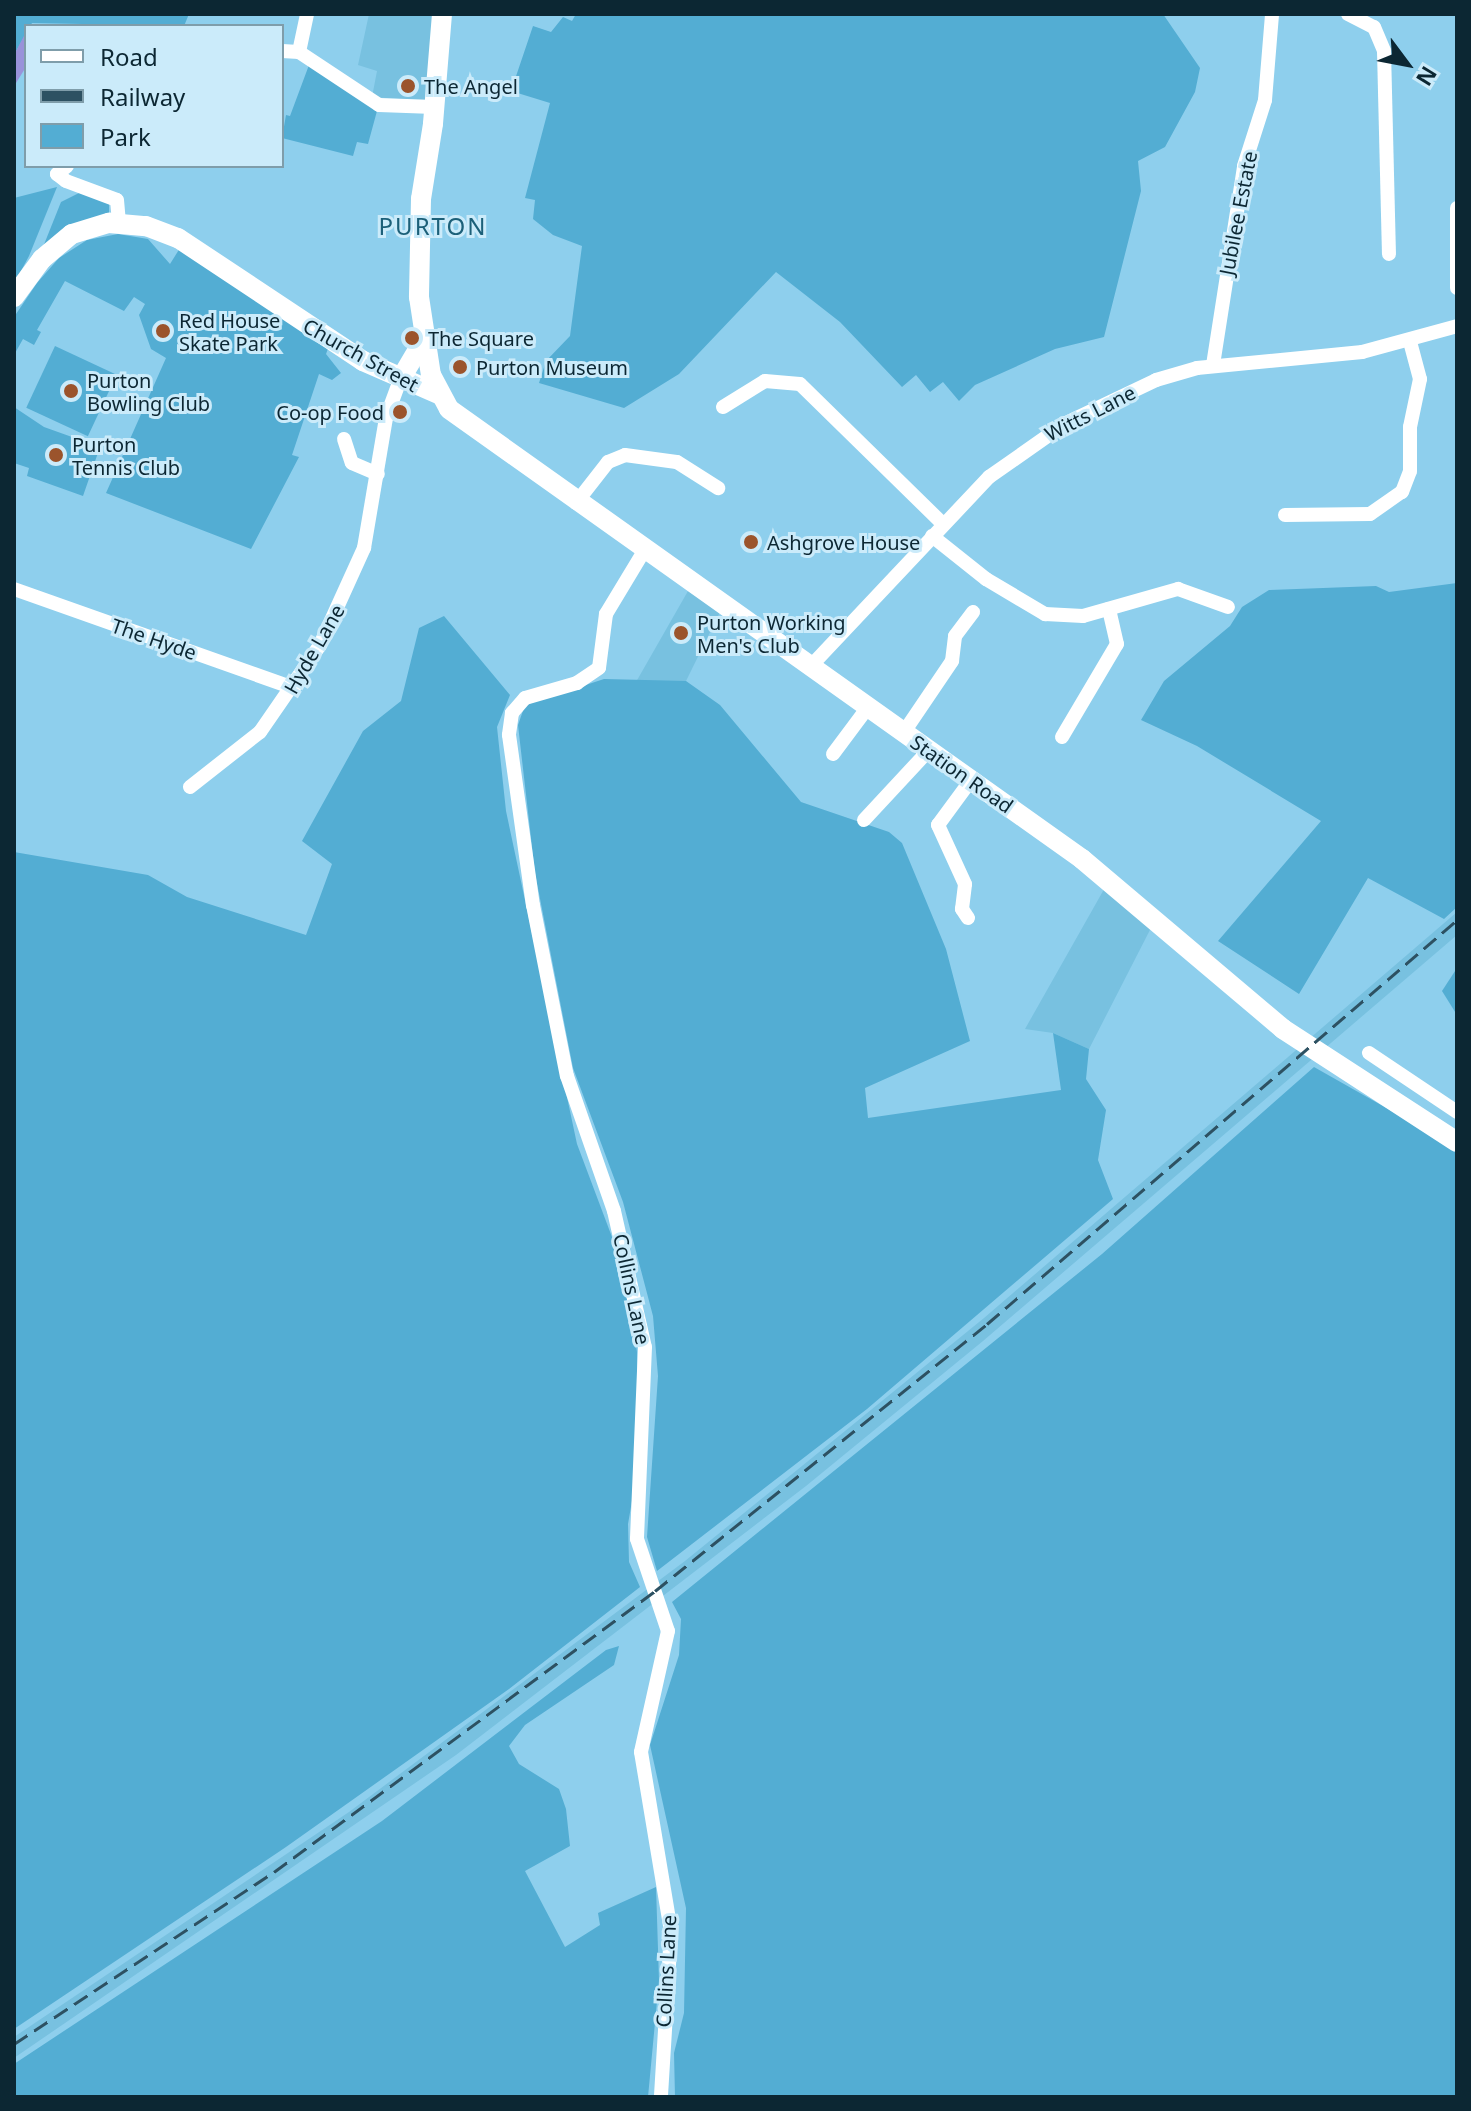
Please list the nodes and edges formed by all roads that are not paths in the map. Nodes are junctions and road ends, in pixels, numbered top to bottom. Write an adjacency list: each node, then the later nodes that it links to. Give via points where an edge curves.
1 (307, 14): 6 (street)
2 (442, 14): 7 (street)
3 (1272, 14): 17 (street, Jubilee Estate, via 1265,100 1244,166)
4 (1348, 14): 11 (street, via 1374,27 1384,51)
5 (284, 51): 6 (street)
6 (299, 52): 7 (street, via 379,105)
7 (434, 107): 15 (street, via 419,217)
8 (62, 170): 10 (street, via 114,197)
9 (1457, 208): 12 (street)
10 (119, 223): 13 (street, Church Street, via 86,228 65,238); 18 (street, Church Street, via 172,234 306,325)
11 (1389, 254)
12 (1457, 288)
13 (14, 297)
14 (1457, 326): 16 (street, Witts Lane)
15 (423, 341): 18 (street); 19 (street)
16 (1410, 342): 17 (street, Witts Lane, via 1348,354); 25 (street, via 1420,379 1410,427 1410,471 1402,492 1370,514 1304,509)
17 (1213, 365): 26 (street, Witts Lane, via 1156,380 1052,431 999,467)
18 (400, 380): 19 (street, Church Street); 22 (street, Hyde Lane, via 386,418)
19 (438, 394): 24 (street, Station Road, via 458,416)
20 (723, 407): 26 (street, via 765,381 800,384)
21 (344, 439): 22 (street, via 352,463)
22 (378, 474): 34 (street, Hyde Lane, via 358,564)
23 (718, 488): 24 (street, via 677,462 625,455 608,462)
24 (576, 503): 28 (street, Station Road)
25 (1285, 515)
26 (942, 523): 27 (street, Witts Lane)
27 (932, 536): 31 (street, via 1038,612 1083,616); 33 (street, Witts Lane)
28 (644, 551): 33 (street, Station Road); 47 (street, Collins Lane, via 606,614 599,668 577,683 525,698 512,713 509,735 531,891 567,1076 618,1223 645,1347 638,1550 668,1631 641,1752 671,1932)
29 (14, 589): 34 (street, The Hyde)
30 (1228, 607): 31 (street, via 1178,589)
31 (1109, 609): 37 (street, via 1117,644)
32 (973, 612): 36 (street, via 955,636 952,661)
33 (810, 667): 35 (street, Station Road)
34 (294, 688): 41 (street, Hyde Lane, via 254,738)
35 (868, 707): 36 (street, Station Road); 39 (street)
36 (904, 732): 38 (street, Station Road)
37 (1062, 737)
38 (929, 750): 40 (street, Station Road); 42 (street)
39 (833, 754)
40 (971, 780): 43 (street, via 938,825 965,884 962,909); 46 (street, Station Road, via 1097,870 1203,966 1296,1038)
41 (190, 787)
42 (864, 820)
43 (968, 918)
44 (1369, 1053): 45 (street)
45 (1457, 1112)
46 (1457, 1142)
47 (661, 2097)

